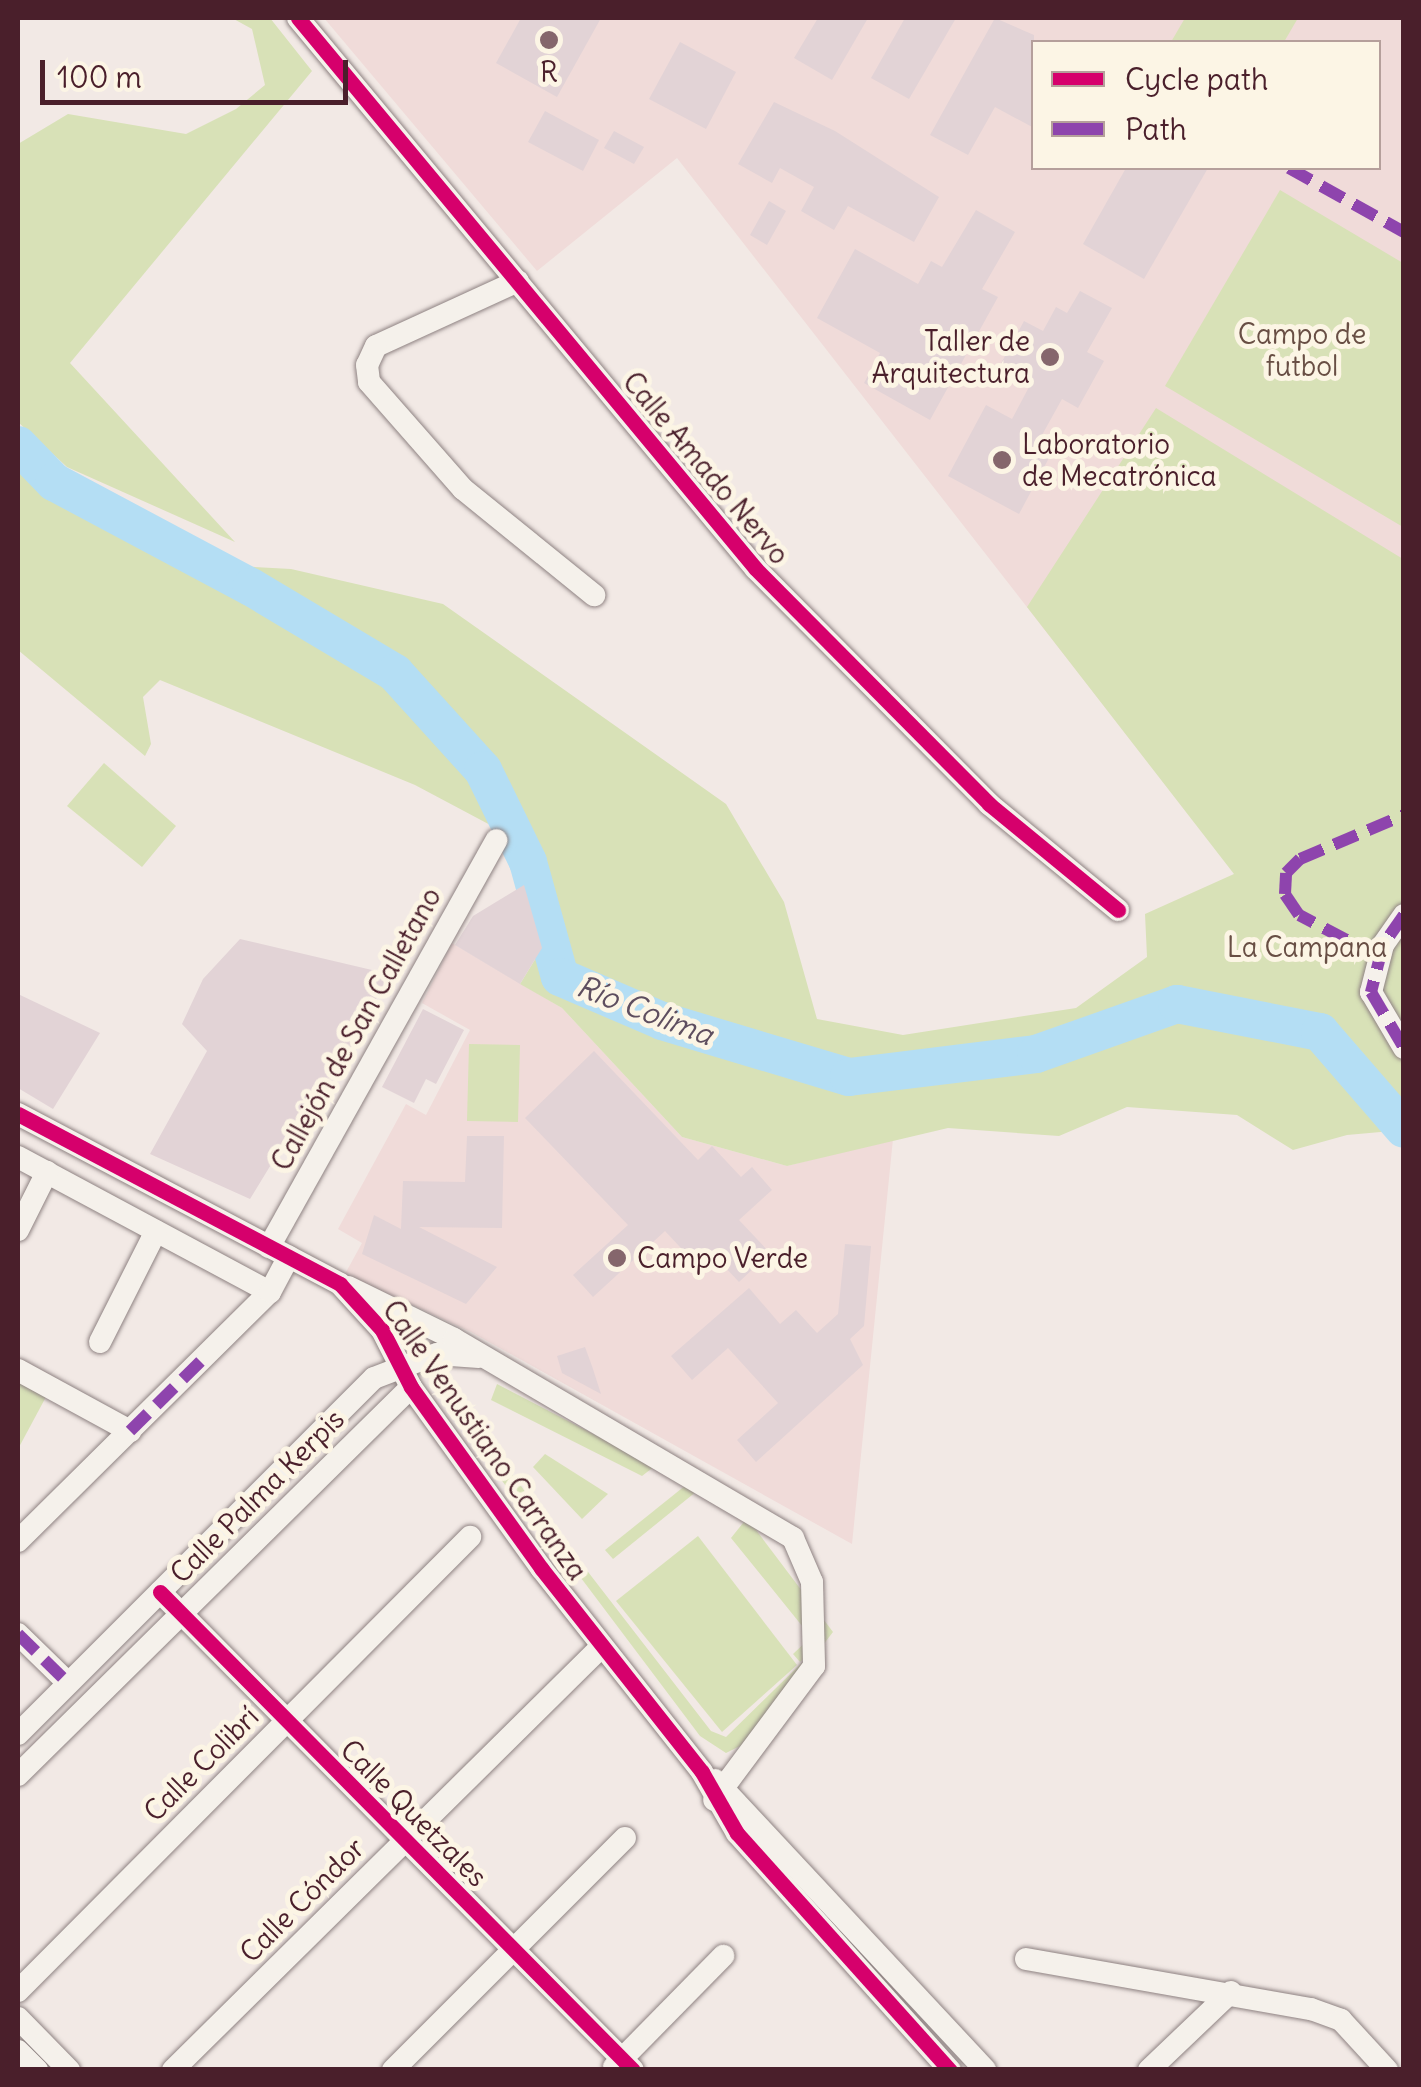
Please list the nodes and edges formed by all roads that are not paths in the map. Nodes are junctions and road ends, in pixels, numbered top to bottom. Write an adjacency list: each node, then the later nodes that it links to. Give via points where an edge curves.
1 (298, 18): 2 (street, Calle Amado Nervo)
2 (518, 281): 3 (street, via 376,346 367,365 369,382 463,489); 5 (street, Calle Amado Nervo, via 756,570 989,804)
3 (594, 595)
4 (496, 840): 13 (street, Callejón de San Calletano)
5 (1118, 910)
6 (1404, 916): 7 (street, via 1383,945 1372,992)
7 (1404, 1048)
8 (18, 1114): 13 (street, Calle Venustiano Carranza)
9 (18, 1157): 10 (street)
10 (47, 1172): 11 (street); 12 (street)
11 (18, 1230)
12 (156, 1231): 15 (street); 16 (street)
13 (279, 1252): 14 (street, Calle Venustiano Carranza); 15 (street, Callejón de San Calletano)
14 (340, 1284): 17 (street); 18 (street, Calle Venustiano Carranza, via 382,1330)
15 (270, 1292): 21 (street, Callejón de San Calletano)
16 (100, 1342)
17 (482, 1358): 18 (street, via 437,1354); 32 (street, via 792,1538 812,1582 814,1666)
18 (400, 1364): 20 (street, Calle Venustiano Carranza); 24 (street, Calle Palma Kerpis, via 374,1378)
19 (18, 1370): 21 (street)
20 (410, 1386): 25 (street, Calle Palma Kerpis); 27 (street, Calle Venustiano Carranza)
21 (130, 1430): 23 (street, Callejón de San Calletano)
22 (470, 1537): 29 (street, Calle Colibrí)
23 (18, 1541)
24 (160, 1592): 25 (street, Calle Quetzales); 28 (street, Calle Palma Kerpis)
25 (181, 1614): 29 (street, Calle Quetzales); 31 (street, Calle Palma Kerpis)
26 (18, 1634): 28 (street)
27 (602, 1646): 32 (street, Calle Venustiano Carranza); 34 (street, Calle Cóndor)
28 (68, 1684): 30 (street, Calle Palma Kerpis)
29 (287, 1721): 34 (street, Calle Quetzales); 40 (street, Calle Colibrí)
30 (18, 1734)
31 (18, 1775)
32 (719, 1793): 35 (street, Calle Venustiano Carranza); 36 (street, Calle Venustiano Carranza)
33 (625, 1838): 37 (street)
34 (406, 1840): 37 (street, Calle Quetzales); 48 (street, Calle Cóndor)
35 (811, 1878): 36 (street); 51 (street, Calle Venustiano Carranza)
36 (791, 1893): 50 (street, Calle Venustiano Carranza)
37 (514, 1949): 45 (street, Calle Quetzales); 49 (street)
38 (723, 1956): 45 (street)
39 (1026, 1960): 41 (street)
40 (18, 1991)
41 (1231, 1992): 52 (street); 53 (street, via 1341,2020)
42 (18, 2018): 47 (street)
43 (18, 2050): 46 (street)
44 (1404, 2063): 54 (street)
45 (622, 2066)
46 (36, 2070)
47 (69, 2070)
48 (173, 2070)
49 (394, 2070)
50 (950, 2070)
51 (985, 2070)
52 (1148, 2070)
53 (1386, 2070)
54 (1396, 2070)

